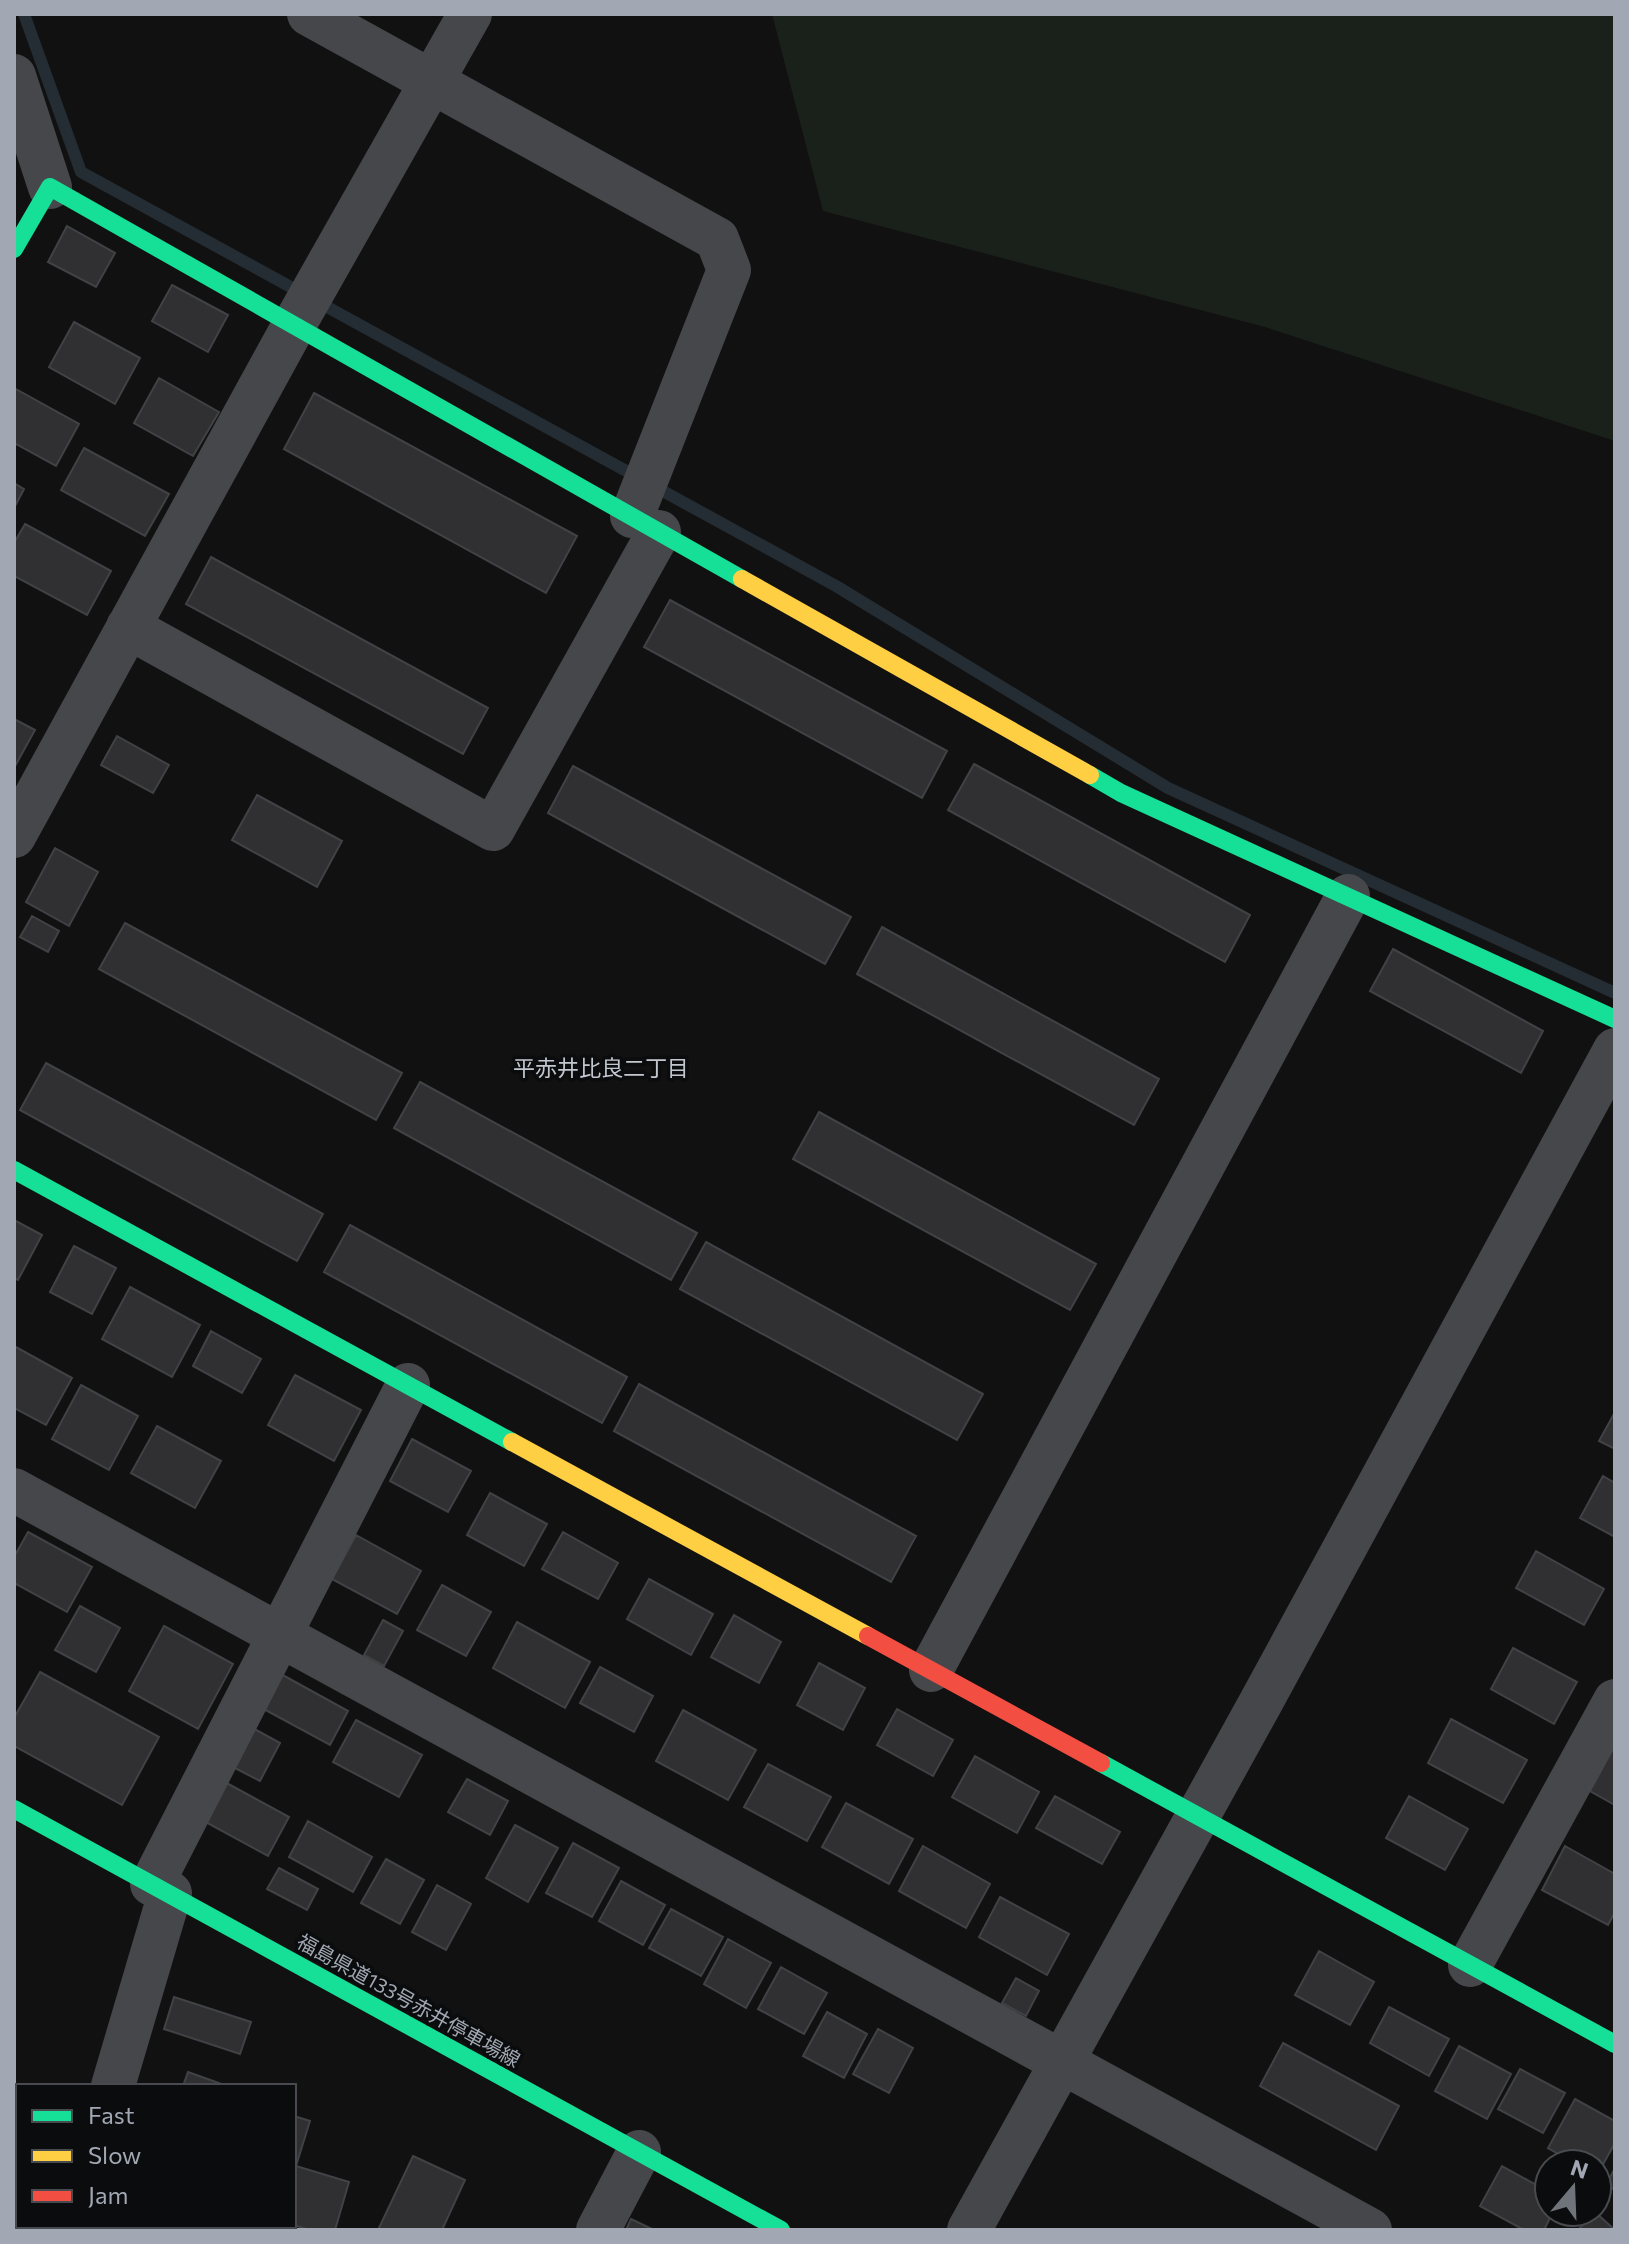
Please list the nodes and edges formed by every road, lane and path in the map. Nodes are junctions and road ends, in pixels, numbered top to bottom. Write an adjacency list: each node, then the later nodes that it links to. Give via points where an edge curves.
1 (309, 14): 4 (street)
2 (470, 14): 4 (street)
3 (14, 76): 5 (street)
4 (432, 82): 7 (street); 8 (street, via 717,239 729,270)
5 (50, 187): 6 (street); 7 (street)
6 (14, 249)
7 (305, 306): 8 (street); 9 (street)
8 (646, 502): 9 (street, via 493,829); 11 (street, via 1121,793)
9 (128, 627): 10 (street)
10 (14, 836)
11 (1348, 896): 12 (street); 18 (street)
12 (1615, 1019)
13 (1615, 1050): 21 (street)
14 (14, 1170): 15 (street)
15 (408, 1385): 17 (street); 18 (street)
16 (14, 1490): 17 (street)
17 (280, 1634): 22 (street); 25 (street)
18 (931, 1670): 21 (street)
19 (1615, 1701): 23 (street)
20 (14, 1809): 22 (street, 福島県道133号赤井停車場線)
21 (1198, 1816): 23 (street); 25 (street)
22 (161, 1888): 26 (street); 27 (street, 福島県道133号赤井停車場線)
23 (1470, 1965): 24 (street)
24 (1615, 2044)
25 (1063, 2061): 30 (street); 31 (street)
26 (113, 2084)
27 (639, 2152): 28 (street); 29 (street, 福島県道133号赤井停車場線)
28 (598, 2230)
29 (781, 2230)
30 (969, 2230)
31 (1370, 2230)

